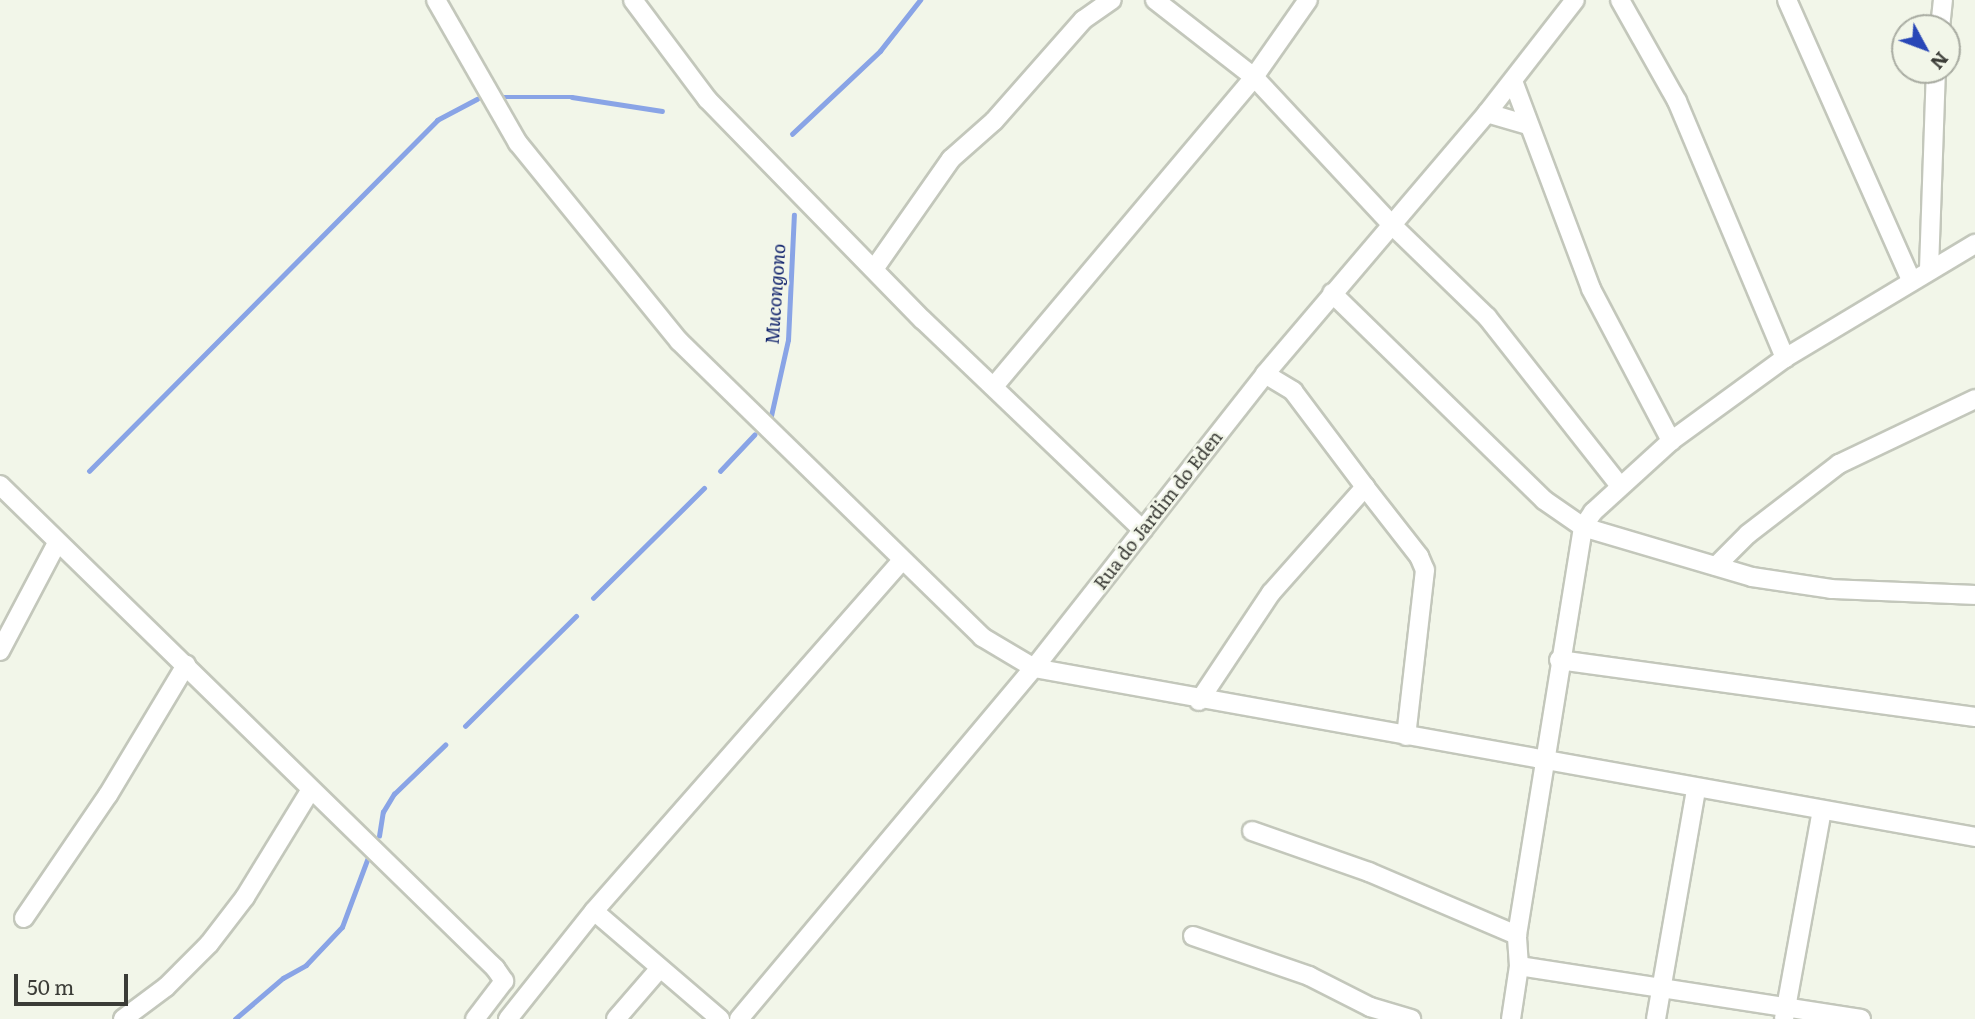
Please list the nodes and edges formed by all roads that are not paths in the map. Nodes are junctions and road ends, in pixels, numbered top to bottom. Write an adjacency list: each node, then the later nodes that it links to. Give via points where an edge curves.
1 (436, 0): 31 (street, via 517,143 679,341)
2 (633, 0): 16 (street, via 707,99)
3 (1112, 0): 16 (street, via 1083,20 994,121 951,159)
4 (1156, 0): 9 (street)
5 (1308, 0): 9 (street)
6 (1575, 0): 10 (street, Rua do Jardim do Eden)
7 (1620, 0): 20 (street, via 1677,101)
8 (1787, 0): 18 (street)
9 (1254, 76): 14 (street); 22 (street)
10 (1513, 81): 12 (street, Rua do Jardim do Eden); 13 (street)
11 (1936, 84): 17 (street)
12 (1487, 113): 13 (street); 14 (street, Rua do Jardim do Eden)
13 (1528, 125): 24 (street, via 1591,289)
14 (1391, 224): 19 (street, Rua do Jardim do Eden); 26 (street, via 1487,317)
15 (1975, 244): 17 (street)
16 (874, 269): 22 (street)
17 (1929, 269): 18 (street)
18 (1910, 279): 20 (street)
19 (1332, 293): 21 (street, Rua do Jardim do Eden); 28 (street, via 1544,500)
20 (1785, 358): 24 (street)
21 (1265, 374): 27 (street, via 1293,390); 29 (street, Rua do Jardim do Eden)
22 (995, 385): 29 (street)
23 (1975, 399): 32 (street, via 1839,464 1748,534)
24 (1671, 441): 26 (street)
25 (0, 485): 30 (street)
26 (1620, 486): 28 (street)
27 (1365, 487): 38 (street, via 1271,593); 40 (street, via 1419,555 1425,570)
28 (1583, 527): 32 (street); 35 (street)
29 (1143, 530): 37 (street, Rua do Jardim do Eden)
30 (57, 543): 34 (street); 36 (street)
31 (902, 561): 37 (street, via 982,638); 47 (street)
32 (1716, 566): 33 (street, via 1752,577 1831,589)
33 (1975, 595)
34 (0, 651)
35 (1559, 660): 39 (street); 41 (street)
36 (186, 665): 43 (street); 48 (street, via 108,795)
37 (1034, 668): 38 (street); 60 (street, Rua do Jardim do Eden)
38 (1199, 701): 40 (street)
39 (1975, 717)
40 (1406, 736): 41 (street)
41 (1548, 759): 42 (street); 49 (street)
42 (1696, 789): 44 (street); 53 (street)
43 (310, 791): 55 (street, via 245,897 209,944 166,987); 56 (street, via 495,968 504,981)
44 (1822, 810): 46 (street); 54 (street)
45 (1252, 831): 49 (street, via 1369,872)
46 (1975, 836)
47 (594, 911): 52 (street); 57 (street)
48 (24, 918)
49 (1517, 935): 51 (street)
50 (1193, 936): 61 (street, via 1309,976 1370,1007)
51 (1520, 965): 53 (street); 62 (street)
52 (660, 968): 58 (street); 59 (street)
53 (1659, 987): 54 (street); 63 (street)
54 (1785, 1012): 64 (street)
55 (123, 1019)
56 (475, 1019)
57 (508, 1019)
58 (616, 1019)
59 (720, 1019)
60 (739, 1019)
61 (1411, 1019)
62 (1511, 1019)
63 (1656, 1019)
64 (1861, 1019)

